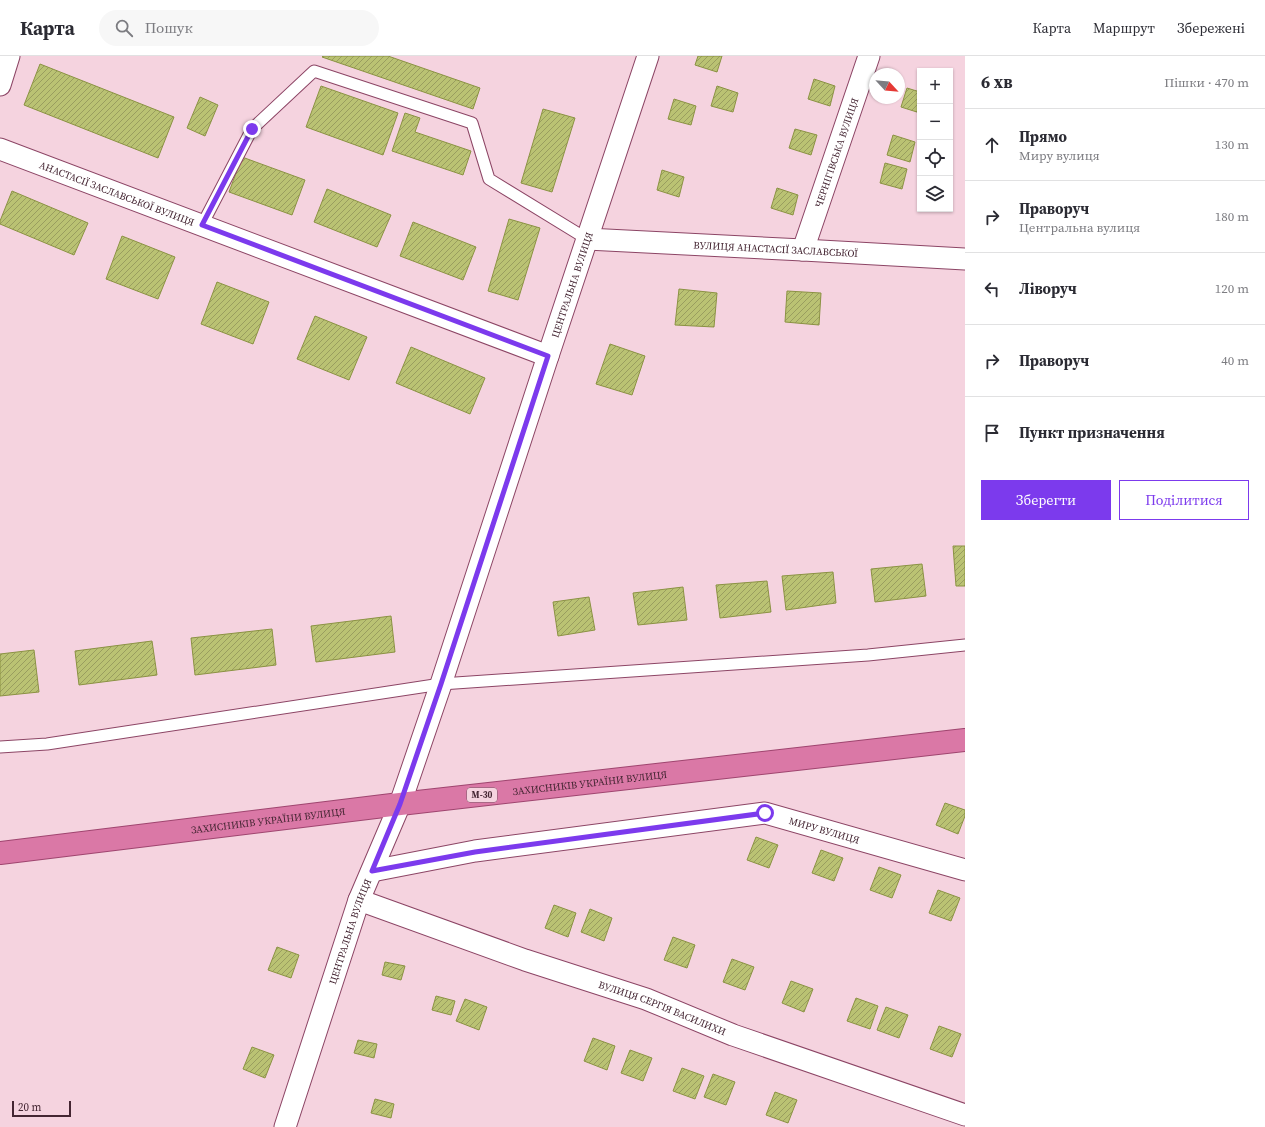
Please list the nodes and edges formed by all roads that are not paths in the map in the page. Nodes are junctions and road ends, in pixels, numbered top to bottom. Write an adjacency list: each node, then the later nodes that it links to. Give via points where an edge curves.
1 (9, 56): 4 (street)
2 (648, 56): 7 (street, ЦЕНТРАЛЬНА ВУЛИЦЯ)
3 (869, 56): 8 (street, ЧЕРНІГІВСЬКА ВУЛИЦЯ)
4 (0, 85)
5 (0, 149): 6 (street, АНАСТАСІЇ ЗАСЛАВСЬКОЇ ВУЛИЦЯ)
6 (202, 225): 7 (lane, via 252,129 314,70 472,124 488,179); 10 (street, АНАСТАСІЇ ЗАСЛАВСЬКОЇ ВУЛИЦЯ)
7 (587, 239): 8 (street, ВУЛИЦЯ АНАСТАСІЇ ЗАСЛАВСЬКОЇ); 10 (street, ЦЕНТРАЛЬНА ВУЛИЦЯ)
8 (803, 250): 9 (street, ВУЛИЦЯ АНАСТАСІЇ ЗАСЛАВСЬКОЇ)
9 (965, 259)
10 (548, 356): 12 (street, ЦЕНТРАЛЬНА ВУЛИЦЯ)
11 (965, 645): 12 (lane, via 868,655)
12 (441, 684): 14 (lane, via 47,744); 15 (street, ЦЕНТРАЛЬНА ВУЛИЦЯ)
13 (965, 740): 15 (highway, ЗАХИСНИКІВ УКРАЇНИ ВУЛИЦЯ / М-30)
14 (0, 747)
15 (400, 804): 16 (highway, ЗАХИСНИКІВ УКРАЇНИ ВУЛИЦЯ / М-30); 18 (street, ЦЕНТРАЛЬНА ВУЛИЦЯ)
16 (0, 853)
17 (965, 870): 18 (street, МИРУ ВУЛИЦЯ, via 765,813 475,852)
18 (372, 871): 19 (street, ЦЕНТРАЛЬНА ВУЛИЦЯ)
19 (359, 900): 20 (street, ВУЛИЦЯ СЕРГІЯ ВАСИЛИХИ, via 525,960 646,1000 733,1035); 21 (street, ЦЕНТРАЛЬНА ВУЛИЦЯ)
20 (965, 1115)
21 (285, 1127)

